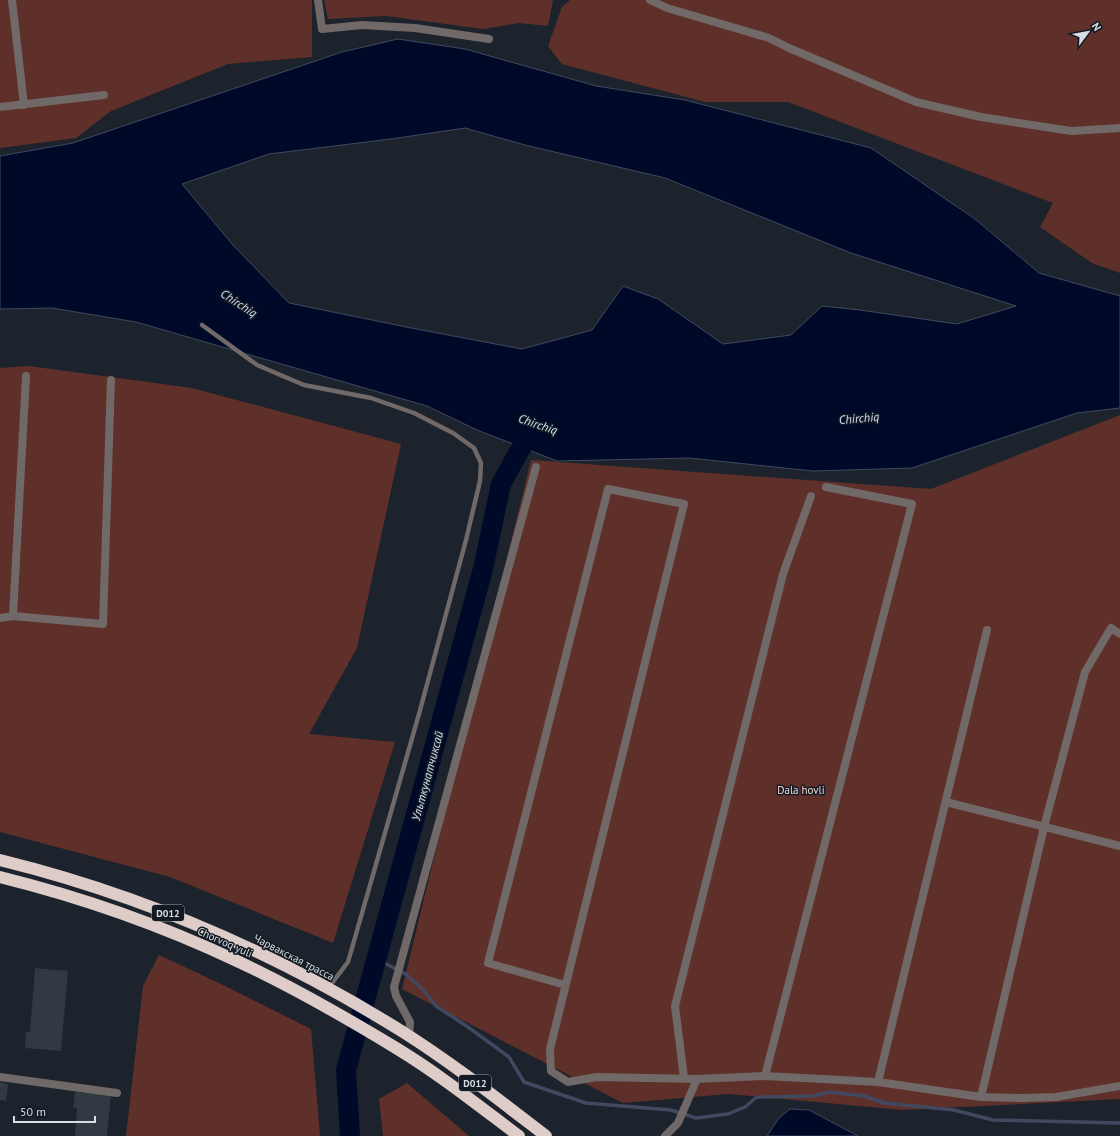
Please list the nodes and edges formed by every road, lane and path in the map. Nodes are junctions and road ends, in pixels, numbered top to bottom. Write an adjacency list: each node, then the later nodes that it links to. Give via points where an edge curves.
1 (12, 0): 6 (street)
2 (318, 0): 4 (street, via 322,29 362,25 415,28)
3 (650, 0): 8 (street, via 668,8 769,38 916,102 981,117 1072,131)
4 (489, 39)
5 (104, 96): 6 (street)
6 (24, 105): 7 (street)
7 (0, 107)
8 (1120, 128)
9 (202, 325): 25 (lane, via 257,365 304,385 371,398 414,414 453,433 474,448 481,462 480,481 466,540 348,962)
10 (26, 376): 15 (street)
11 (111, 380): 15 (street, via 103,624)
12 (536, 467): 26 (street, via 394,986 396,996 410,1022)
13 (826, 487): 27 (street, via 912,504)
14 (811, 496): 29 (street, via 783,574 675,1006)
15 (13, 616): 16 (street)
16 (0, 618)
17 (987, 630): 19 (street)
18 (1120, 634): 20 (street, via 1111,628 1085,672)
19 (946, 802): 20 (street); 31 (street)
20 (1044, 827): 21 (street); 34 (street)
21 (1120, 846)
22 (0, 860): 25 (highway, Чарвакская трасса / D012, via 48,872 155,908 245,946)
23 (0, 878): 35 (highway, Chorvoq yuli / D012, via 86,902 155,926 237,961 397,1049 465,1095)
24 (565, 985): 24 (street, via 488,963 608,489 684,504); 29 (street, via 550,1049 551,1071 568,1082 597,1078)
25 (328, 989): 26 (highway, Чарвакская трасса / D012)
26 (406, 1035): 36 (highway, Чарвакская трасса / D012)
27 (765, 1076): 30 (street); 31 (street)
28 (0, 1077): 33 (street)
29 (684, 1078): 30 (street)
30 (697, 1079): 37 (street, via 678,1123)
31 (878, 1082): 34 (street)
32 (1120, 1086): 34 (street, via 1056,1097)
33 (117, 1093)
34 (981, 1097)
35 (519, 1136)
36 (546, 1136)
37 (665, 1136)

